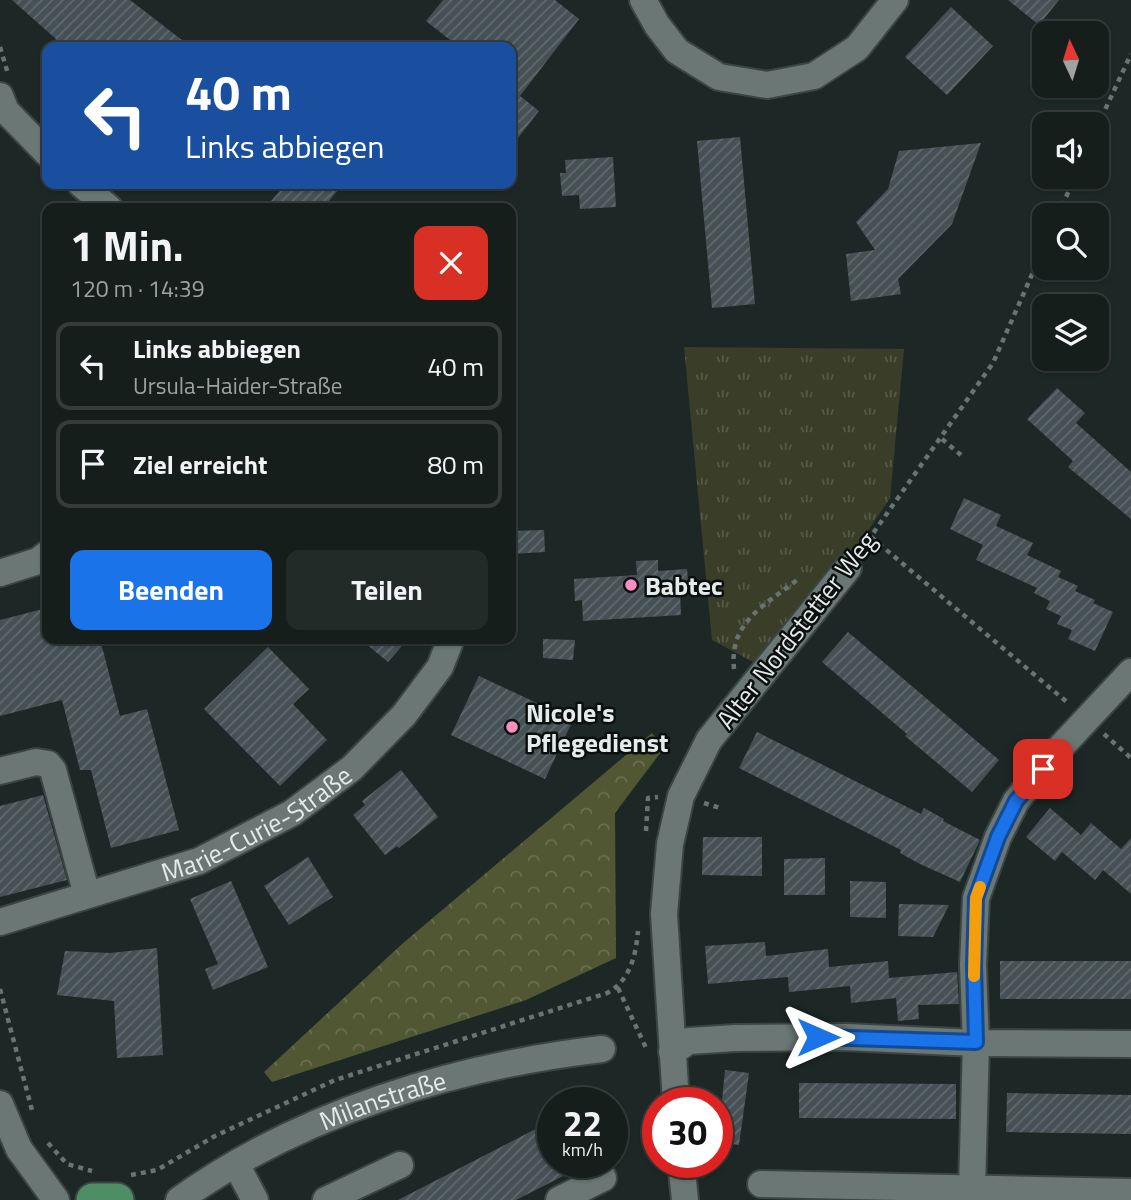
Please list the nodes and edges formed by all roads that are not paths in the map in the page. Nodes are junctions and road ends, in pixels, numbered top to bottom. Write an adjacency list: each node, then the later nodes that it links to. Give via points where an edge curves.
1 (643, 0): 2 (street, via 677,51 719,77 767,85 814,76 857,48)
2 (895, 0)
3 (0, 96): 4 (street, via 6,111)
4 (42, 148)
5 (87, 189): 6 (street)
6 (103, 203)
7 (42, 558): 9 (street)
8 (848, 568): 18 (street, Alter Nordstetter Weg, via 709,740 681,796 670,844 664,914)
9 (0, 573)
10 (450, 644): 13 (street, Marie-Curie-Straße, via 440,667 404,715 352,768 292,813 199,861)
11 (1131, 672): 15 (street, via 1016,801 998,837 976,898)
12 (0, 771): 13 (street, via 36,762 53,770)
13 (87, 895): 14 (street, Marie-Curie-Straße)
14 (0, 922)
15 (976, 1042): 16 (street); 18 (street, via 735,1038 690,1041); 26 (street)
16 (1131, 1044)
17 (602, 1049): 21 (street, Milanstraße, via 482,1070 361,1104)
18 (661, 1054): 19 (street)
19 (671, 1087)
20 (0, 1104): 28 (street, via 19,1149)
21 (236, 1164): 31 (street, Milanstraße); 32 (street)
22 (400, 1165): 33 (street)
23 (603, 1178): 34 (street)
24 (683, 1178): 35 (street)
25 (761, 1184): 26 (street)
26 (972, 1189): 27 (street)
27 (1131, 1192)
28 (56, 1200)
29 (93, 1200): 30 (main road)
30 (117, 1200)
31 (179, 1200)
32 (255, 1200)
33 (326, 1200)
34 (559, 1200)
35 (685, 1200)

